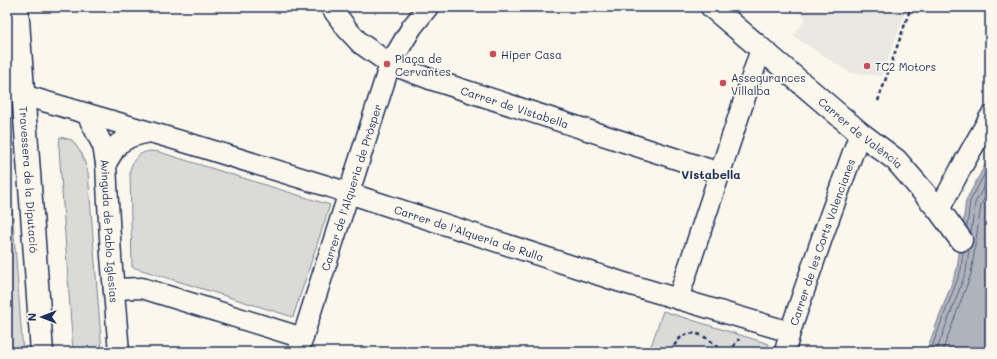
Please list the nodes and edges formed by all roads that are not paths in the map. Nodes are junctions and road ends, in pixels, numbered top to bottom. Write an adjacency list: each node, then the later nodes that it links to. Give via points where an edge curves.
1 (17, 7): 7 (street, Travessera de la Diputació)
2 (331, 7): 6 (street, Carrer de Vistabella, via 360,43)
3 (428, 7): 6 (street, Carrer de l'Alqueria de Pròsper, via 412,26)
4 (712, 7): 5 (street, Carrer de València)
5 (761, 49): 11 (street, Carrer de València); 13 (street)
6 (390, 64): 13 (street, Carrer de Vistabella); 14 (street, Carrer de l'Alqueria de Pròsper)
7 (23, 95): 8 (street, Carrer de l'Alqueria de Rulla); 21 (street, Travessera de la Diputació)
8 (87, 114): 10 (street, Carrer de l'Alqueria de Rulla); 12 (street, Avinguda de Pablo Iglesias, via 103,146)
9 (990, 117): 15 (street)
10 (148, 132): 12 (street, via 130,137 118,144); 14 (street, Carrer de l'Alqueria de Rulla)
11 (860, 133): 15 (street, Carrer de València, via 896,160); 19 (street, Carrer de les Corts Valencianes)
12 (106, 163): 17 (street, Avinguda de Pablo Iglesias)
13 (720, 173): 18 (street)
14 (349, 194): 18 (street, Carrer de l'Alqueria de Rulla); 20 (street, Carrer de l'Alqueria de Pròsper)
15 (939, 210): 16 (street, Carrer de València)
16 (961, 240)
17 (114, 289): 20 (street, via 142,288); 22 (street, Avinguda de Pablo Iglesias)
18 (678, 298): 19 (street, Carrer de l'Alqueria de Rulla)
19 (790, 332): 23 (street, Carrer de les Corts Valencianes)
20 (300, 345)
21 (42, 352)
22 (119, 352)
23 (785, 352)

